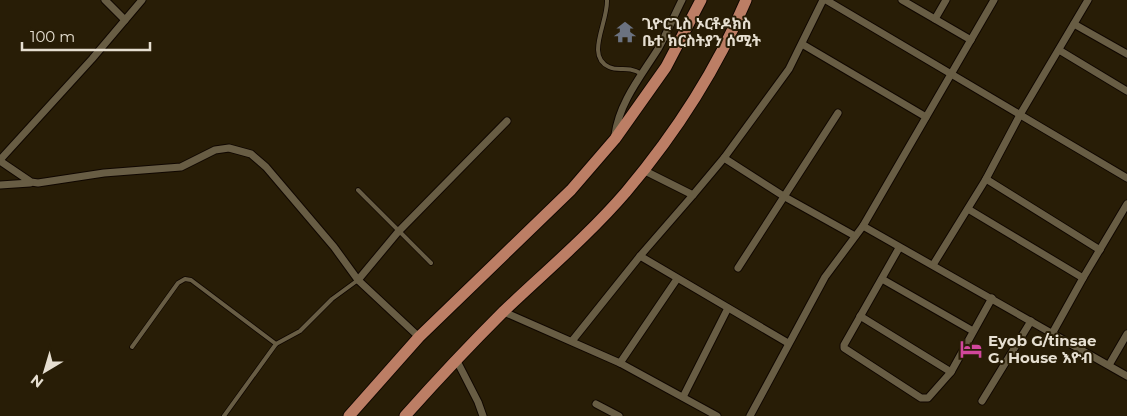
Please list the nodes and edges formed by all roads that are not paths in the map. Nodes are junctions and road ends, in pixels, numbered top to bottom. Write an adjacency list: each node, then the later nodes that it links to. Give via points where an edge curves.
1 (105, 0): 13 (street)
2 (142, 0): 13 (street)
3 (607, 0): 20 (lane, via 607,15 598,42 598,59 612,68 631,68)
4 (682, 0): 20 (street)
5 (701, 0): 26 (main road, via 666,67)
6 (746, 0): 29 (main road, via 695,96)
7 (824, 0): 16 (street); 19 (street)
8 (902, 0): 12 (street)
9 (946, 0): 12 (street)
10 (994, 0): 15 (street)
11 (1088, 0): 14 (street)
12 (934, 19): 15 (street)
13 (125, 20): 28 (street)
14 (1074, 24): 17 (street); 18 (street)
15 (971, 40): 19 (street)
16 (802, 44): 24 (street); 27 (street, via 779,83)
17 (1059, 50): 21 (street); 23 (street)
18 (1127, 54)
19 (950, 73): 23 (street); 24 (street)
20 (642, 74): 26 (street, via 617,118)
21 (1127, 91)
22 (838, 112): 36 (street)
23 (1021, 113): 30 (street); 31 (street)
24 (926, 117): 39 (street)
25 (507, 121): 40 (street)
26 (615, 139): 60 (main road, via 571,190)
27 (724, 158): 35 (street); 36 (street)
28 (0, 160): 32 (street)
29 (643, 170): 35 (street); 54 (main road, via 584,236)
30 (1127, 178)
31 (986, 179): 38 (street); 43 (street)
32 (30, 182): 33 (street); 51 (street, via 173,168 215,150 230,148 251,154 266,167)
33 (0, 185)
34 (358, 190): 40 (lane)
35 (693, 195): 44 (street)
36 (785, 197): 41 (street); 47 (street)
37 (1127, 204): 43 (street)
38 (968, 209): 46 (street); 48 (street)
39 (863, 226): 41 (street); 42 (street)
40 (398, 232): 45 (lane); 51 (street)
41 (855, 236): 62 (street, via 826,277)
42 (899, 248): 46 (street); 50 (street)
43 (1100, 250): 48 (street)
44 (640, 256): 49 (street); 61 (street)
45 (431, 262)
46 (934, 265): 52 (street)
47 (738, 268)
48 (1084, 278): 58 (street)
49 (677, 279): 53 (street); 66 (street)
50 (882, 279): 55 (street); 57 (street)
51 (358, 280): 60 (street); 63 (lane, via 332,298 300,331)
52 (992, 298): 56 (street); 57 (street)
53 (728, 308): 62 (street); 70 (street)
54 (504, 312): 61 (street); 65 (main road)
55 (860, 316): 68 (street); 68 (street, via 844,348 921,398 928,398)
56 (1031, 320): 58 (street); 71 (street)
57 (974, 331): 68 (street)
58 (1052, 332): 67 (street)
59 (1127, 334): 67 (street)
60 (419, 337): 74 (main road)
61 (572, 340): 66 (street)
62 (788, 343): 79 (street)
63 (276, 344): 64 (lane, via 191,280 185,279 178,283); 73 (lane)
64 (132, 347)
65 (457, 361): 75 (main road); 76 (street)
66 (620, 363): 70 (street)
67 (1109, 366): 69 (street)
68 (951, 372)
69 (1127, 376)
70 (683, 397): 78 (street)
71 (982, 401)
72 (596, 404): 77 (street)
73 (224, 416)
74 (349, 416)
75 (405, 416)
76 (483, 416)
77 (619, 416)
78 (717, 416)
79 (750, 416)

